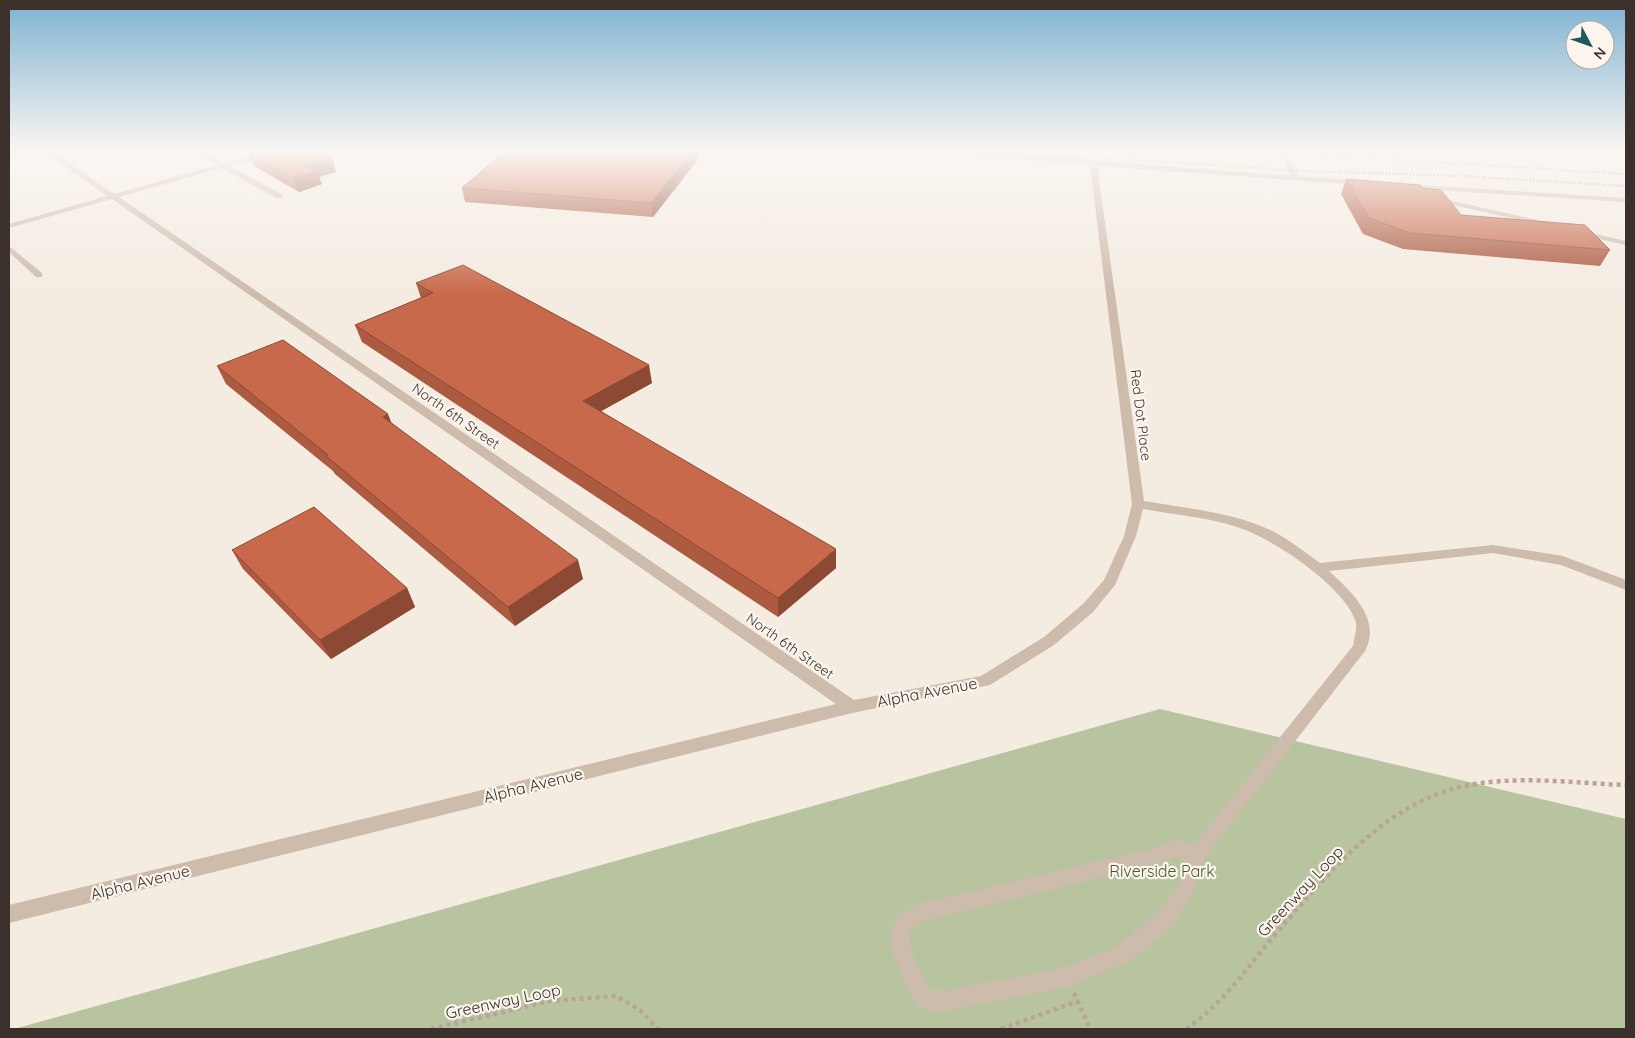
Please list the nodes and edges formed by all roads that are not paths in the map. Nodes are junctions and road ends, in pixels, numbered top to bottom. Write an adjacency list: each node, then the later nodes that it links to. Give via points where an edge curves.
1 (111, 197): 8 (street)
2 (113, 197): 17 (street, North 6th Street)
3 (1098, 197): 13 (street, Red Dot Place)
4 (1438, 197): 7 (street)
5 (1578, 197): 6 (street)
6 (1626, 200)
7 (1551, 225)
8 (9, 226)
9 (1570, 230): 10 (street)
10 (1626, 243)
11 (9, 248): 12 (street)
12 (39, 275)
13 (1138, 504): 14 (street, via 1259,530); 16 (street, Red Dot Place, via 1130,536 1110,582 1088,608)
14 (1318, 568): 15 (street, via 1493,549 1563,561); 18 (street, via 1353,602 1363,624 1360,647)
15 (1626, 585)
16 (1049, 641): 17 (street, Alpha Avenue, via 985,681)
17 (852, 707): 19 (street, Alpha Avenue)
18 (1195, 857): 18 (street, via 1178,847 1154,856 922,912 909,918 902,929 901,943 917,988 926,1000 945,1001 1067,977 1123,954 1165,920 1190,882)
19 (9, 914)

